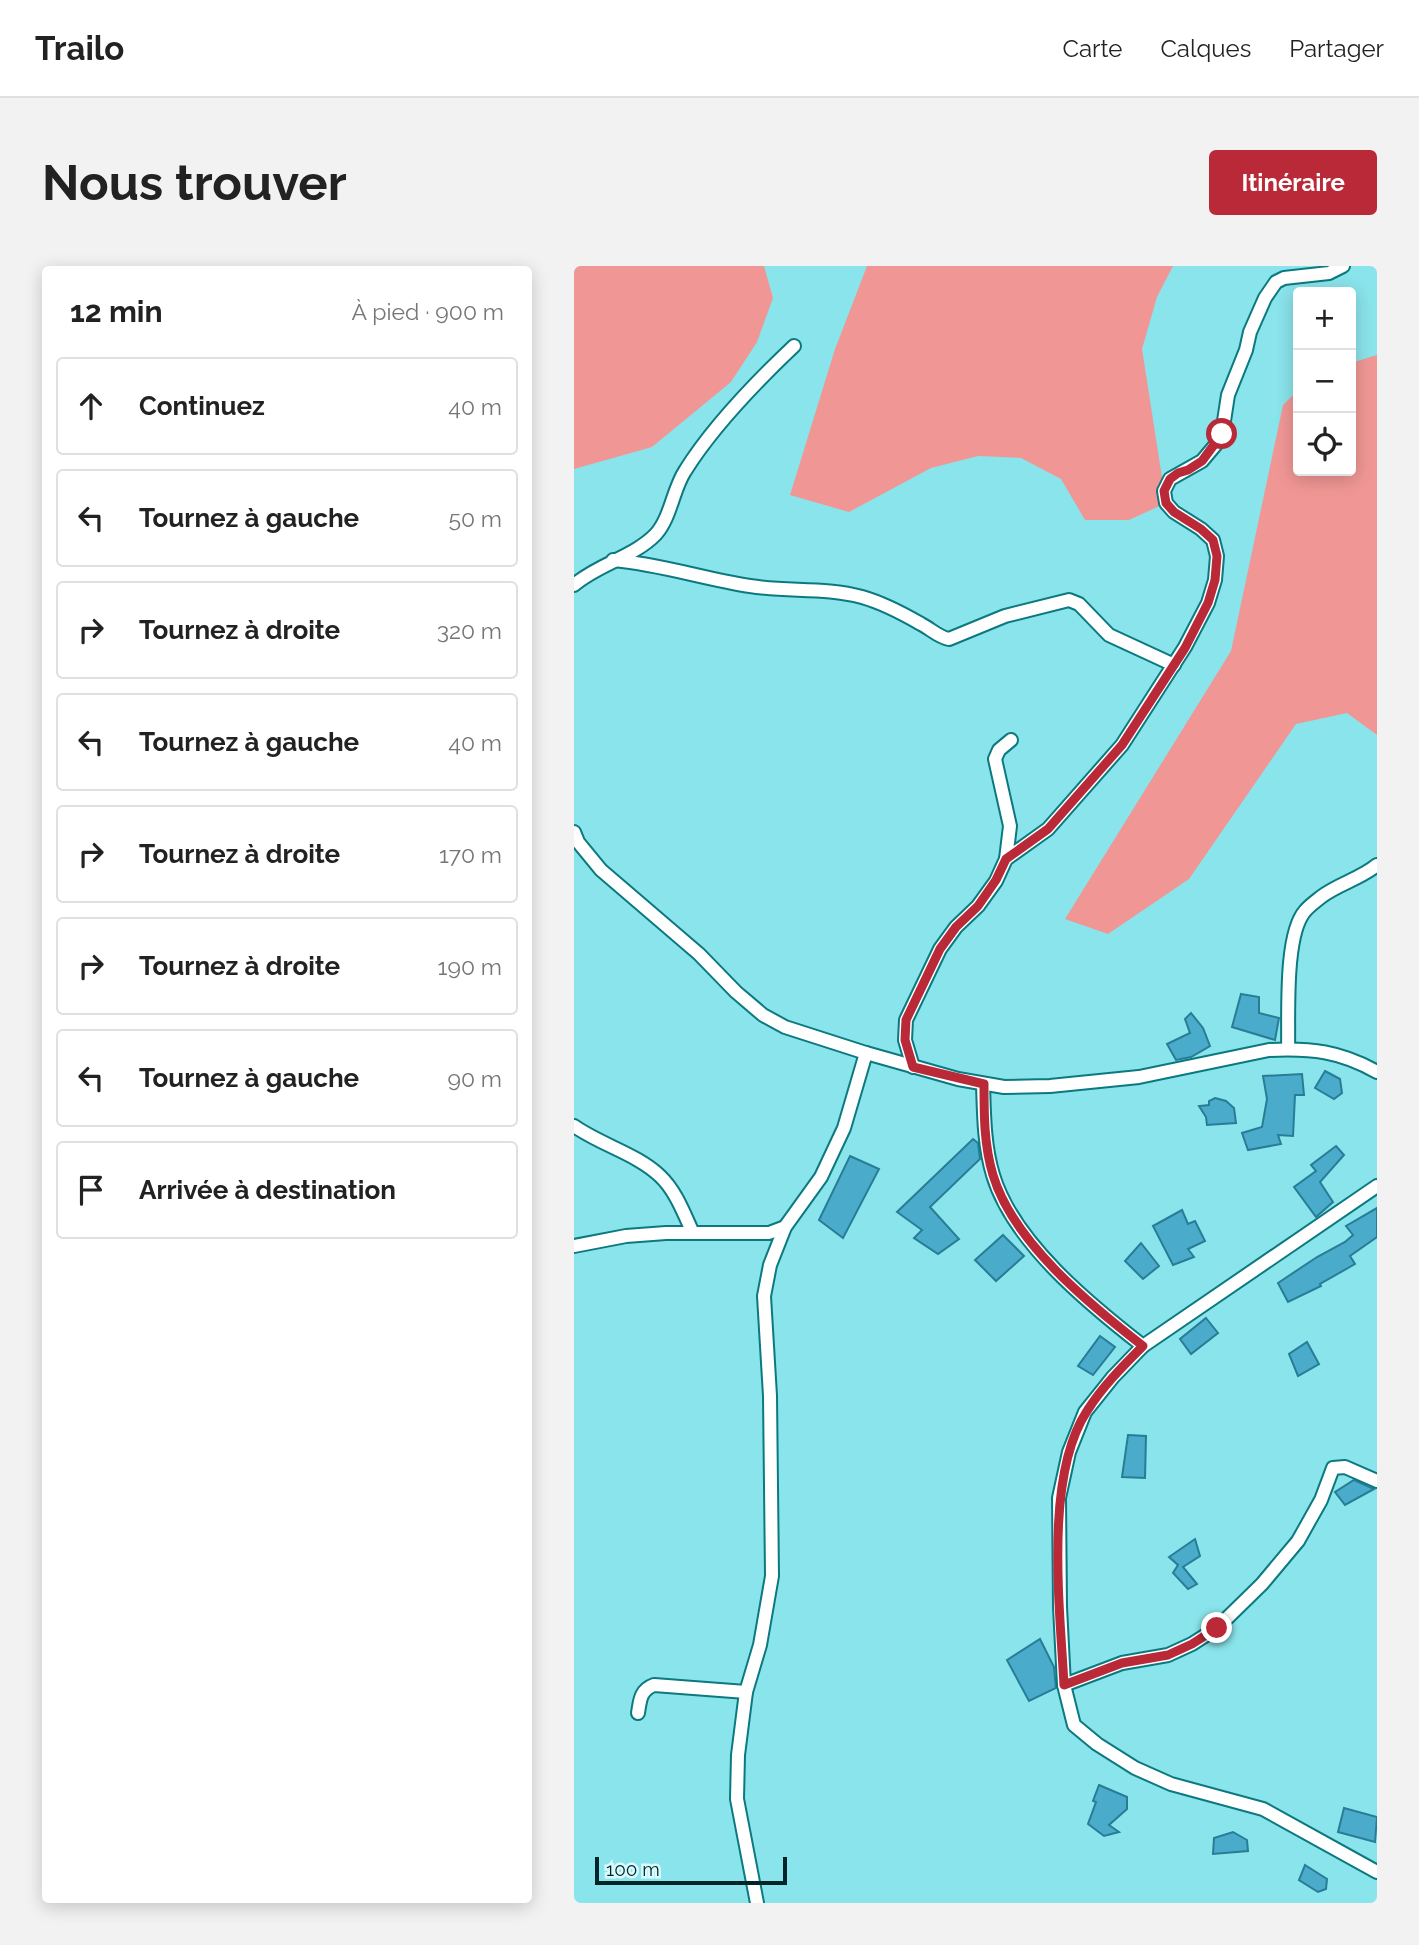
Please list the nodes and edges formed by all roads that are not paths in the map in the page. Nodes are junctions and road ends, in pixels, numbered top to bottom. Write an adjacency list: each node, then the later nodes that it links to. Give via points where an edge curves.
1 (1343, 266): 5 (street, via 1329,273 1276,282 1250,332 1228,395 1218,442 1202,461 1170,479 1164,491 1174,512 1213,540 1217,556 1208,603)
2 (794, 346): 3 (street, via 691,460 657,532)
3 (613, 560): 4 (street); 5 (street, via 649,563 752,587 860,597 888,606 949,639 1005,617 1069,600 1079,604 1109,635)
4 (574, 584)
5 (1174, 665): 8 (street, via 1122,745 1048,829)
6 (1011, 740): 8 (street, via 995,759 1010,826)
7 (574, 832): 11 (street, via 601,870 763,1015)
8 (1006, 859): 12 (street, via 978,906 940,949 910,1010 905,1040)
9 (1377, 865): 10 (street, via 1304,912 1295,931 1290,966)
10 (1288, 1049): 13 (street, via 1333,1053); 14 (street, via 1139,1077 1050,1086)
11 (866, 1054): 12 (street); 17 (street, via 844,1128 821,1177)
12 (913, 1067): 14 (street)
13 (1377, 1072)
14 (984, 1084): 20 (street, via 985,1138 1006,1208 1029,1240 1095,1308)
15 (574, 1126): 18 (street, via 662,1177)
16 (1377, 1186): 20 (street)
17 (785, 1227): 18 (street, via 769,1233); 23 (street, via 764,1296 772,1576)
18 (694, 1233): 19 (street, via 625,1236)
19 (574, 1247)
20 (1143, 1346): 22 (street, via 1086,1412 1069,1452 1059,1498)
21 (1377, 1481): 22 (street, via 1345,1467 1333,1468 1310,1521 1290,1550 1217,1628 1168,1655 1122,1663)
22 (1064, 1685): 25 (street, via 1074,1725 1135,1768 1171,1784 1263,1809)
23 (746, 1692): 24 (street, via 654,1685 641,1695); 26 (street, via 737,1799)
24 (638, 1713)
25 (1377, 1872)
26 (757, 1903)

